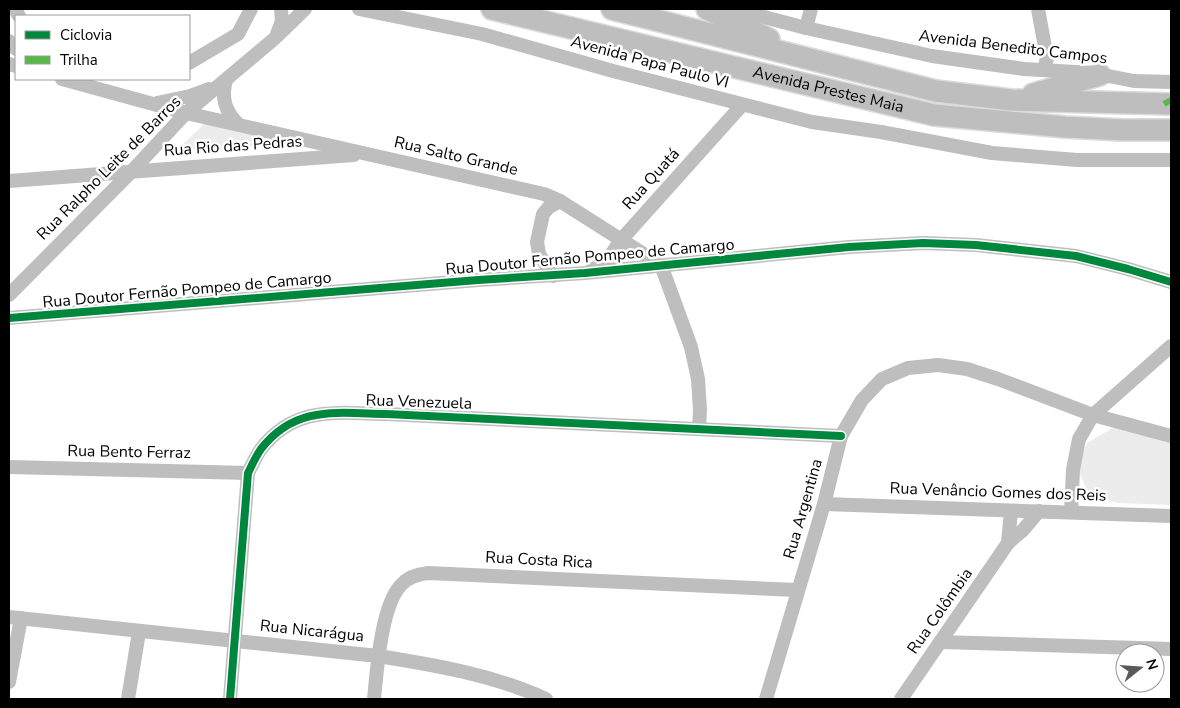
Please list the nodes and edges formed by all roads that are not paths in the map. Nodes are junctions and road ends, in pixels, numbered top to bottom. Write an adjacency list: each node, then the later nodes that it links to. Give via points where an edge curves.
1 (251, 9): 14 (street, via 238,34)
2 (281, 9): 12 (street, via 282,21)
3 (305, 9): 12 (street, Rua Ralpho Leite de Barros)
4 (359, 9): 22 (street, Avenida Papa Paulo VI, via 482,34)
5 (492, 9): 26 (highway, Avenida Prestes Maia, via 934,115 1065,127)
6 (612, 9): 13 (highway, Avenida Prestes Maia)
7 (707, 9): 13 (highway)
8 (734, 9): 11 (street, Avenida Benedito Campos)
9 (811, 9): 11 (street)
10 (1038, 9): 15 (street, via 1047,58)
11 (806, 28): 15 (street, Avenida Benedito Campos, via 932,56)
12 (274, 39): 18 (street, Rua Ralpho Leite de Barros)
13 (809, 59): 20 (highway, Avenida Prestes Maia, via 936,91)
14 (190, 61)
15 (1044, 70): 16 (street, Avenida Benedito Campos)
16 (1100, 75): 19 (street, Avenida Benedito Campos, via 1134,81); 20 (highway)
17 (66, 80): 21 (street, Rua Salto Grande)
18 (226, 80): 21 (street, via 190,96); 24 (street, Rua Ralpho Leite de Barros); 25 (street, via 226,109)
19 (1171, 82)
20 (1011, 100): 23 (highway, Avenida Prestes Maia)
21 (151, 103): 24 (street, Rua Salto Grande)
22 (742, 104): 28 (street, Avenida Papa Paulo VI, via 812,122 992,153 1077,160); 32 (street, Rua Quatá)
23 (1171, 104)
24 (186, 113): 25 (street, Rua Salto Grande); 29 (street, Rua Ralpho Leite de Barros)
25 (238, 124): 27 (street, Rua Salto Grande)
26 (1171, 130)
27 (370, 154): 29 (street, Rua Rio das Pedras); 31 (street, Rua Salto Grande, via 544,194)
28 (1171, 160)
29 (131, 172): 30 (street, Rua Rio das Pedras); 37 (street, Rua Ralpho Leite de Barros)
30 (9, 181)
31 (560, 201): 32 (street, Rua Salto Grande); 35 (street, via 543,214 537,242 539,254)
32 (621, 240): 33 (street, Rua Salto Grande); 34 (street, Rua Quatá, via 607,261)
33 (661, 265): 34 (street, Rua Doutor Fernão Pompeo de Camargo); 36 (street, Rua Doutor Fernão Pompeo de Camargo, via 923,243 1076,256); 41 (street, via 691,348 698,379)
34 (584, 273): 35 (street, Rua Doutor Fernão Pompeo de Camargo)
35 (553, 276): 38 (street, Rua Doutor Fernão Pompeo de Camargo)
36 (1171, 282)
37 (9, 295)
38 (9, 318)
39 (1171, 346): 40 (street)
40 (1093, 415): 42 (street, Rua Argentina, via 998,379 938,364 908,368 882,379 862,400); 43 (street, Rua Argentina); 49 (street, via 1079,439 1073,470)
41 (699, 429): 42 (street, Rua Venezuela); 45 (street, Rua Venezuela, via 329,413 304,416 287,424 260,450)
42 (841, 436): 46 (street, Rua Argentina)
43 (1171, 436)
44 (9, 467): 45 (street, Rua Bento Ferraz)
45 (248, 473): 55 (street, Rua Venezuela)
46 (824, 504): 47 (street, Rua Venâncio Gomes dos Reis); 52 (street, Rua Argentina)
47 (1011, 511): 48 (street, Rua Venâncio Gomes dos Reis); 51 (street, Rua Colômbia)
48 (1039, 511): 49 (street, Rua Venâncio Gomes dos Reis); 51 (street, Rua Colômbia)
49 (1071, 511): 50 (street, Rua Venâncio Gomes dos Reis)
50 (1171, 516)
51 (1008, 543): 56 (street, Rua Colômbia)
52 (797, 590): 58 (street, Rua Costa Rica, via 438,573 415,575 402,583 393,595); 64 (street, Rua Argentina)
53 (15, 618): 54 (street, Rua Nicarágua); 59 (street)
54 (140, 632): 55 (street, Rua Nicarágua); 60 (street)
55 (235, 640): 58 (street, Rua Nicarágua); 61 (street, Rua Venezuela)
56 (940, 642): 57 (street); 65 (street, Rua Colômbia)
57 (1171, 649)
58 (378, 656): 62 (street, Rua Costa Rica); 63 (street, Rua Nicarágua, via 492,679)
59 (9, 682)
60 (128, 699)
61 (230, 699)
62 (374, 699)
63 (546, 699)
64 (766, 699)
65 (901, 699)

